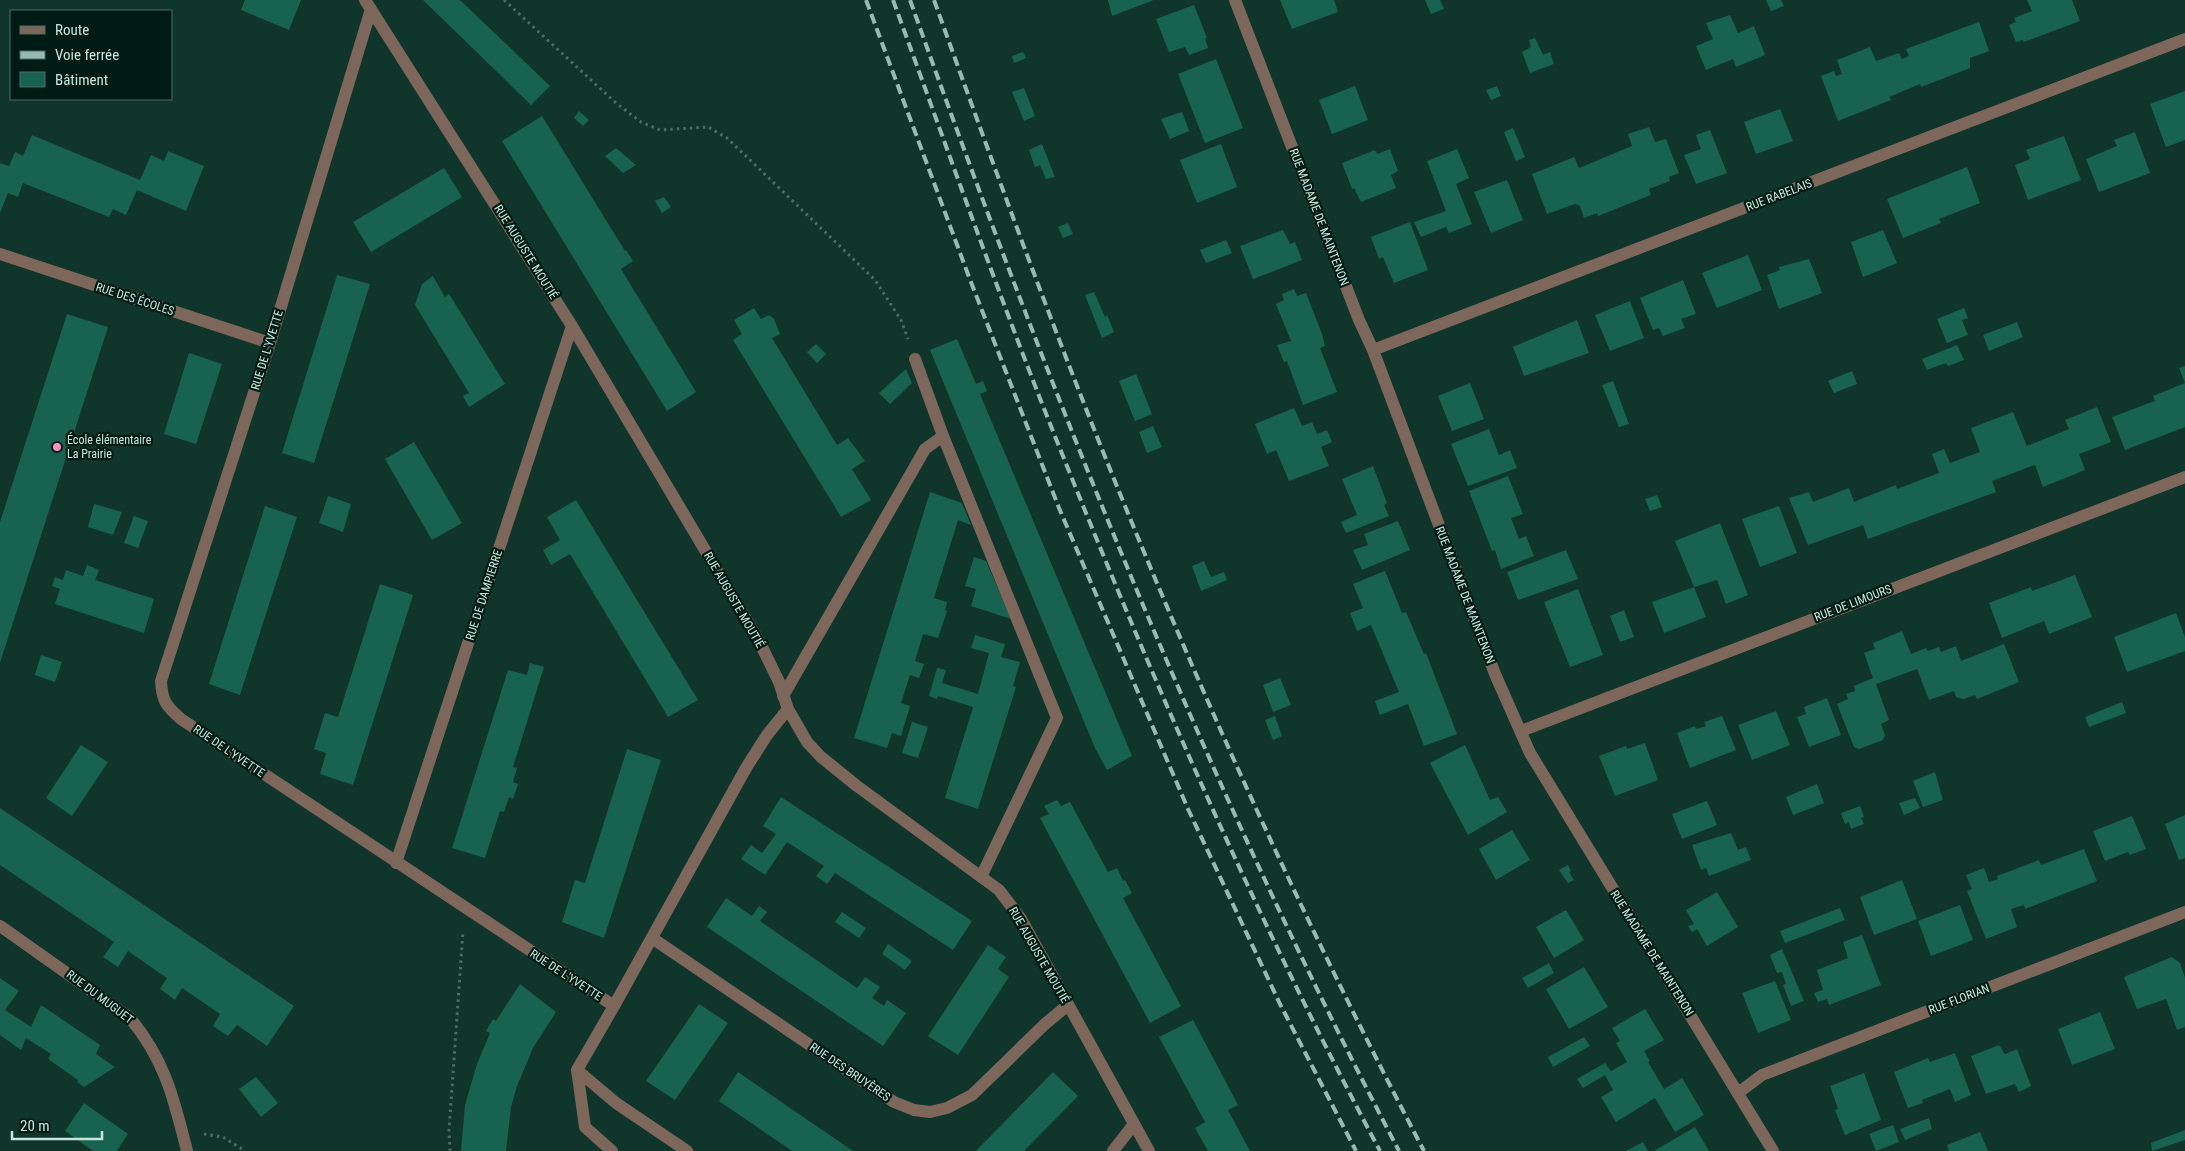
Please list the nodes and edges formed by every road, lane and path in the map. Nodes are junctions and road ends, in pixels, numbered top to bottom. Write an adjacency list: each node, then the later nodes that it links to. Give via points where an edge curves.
1 (504, 0): 9 (path, via 641,122 660,130 708,127 727,138 875,280 901,320)
2 (1235, 0): 8 (street, RUE MADAME DE MAINTENON)
3 (368, 5): 6 (street, RUE AUGUSTE MOUTIÉ); 7 (street, RUE DE L'YVETTE)
4 (2185, 39): 8 (street, RUE RABELAIS)
5 (0, 254): 7 (street, RUE DES ÉCOLES)
6 (572, 326): 12 (street, RUE AUGUSTE MOUTIÉ, via 759,641); 15 (street, RUE DE DAMPIERRE)
7 (270, 343): 15 (street, RUE DE L'YVETTE, via 161,681 162,697 169,709 181,719)
8 (1373, 350): 14 (street, RUE MADAME DE MAINTENON, via 1495,674)
9 (915, 359): 10 (street)
10 (943, 436): 12 (street, via 925,449); 16 (street, via 1057,718)
11 (2185, 477): 14 (street, RUE DE LIMOURS)
12 (783, 696): 13 (street, RUE AUGUSTE MOUTIÉ)
13 (788, 709): 16 (street, RUE AUGUSTE MOUTIÉ, via 807,742 821,757); 20 (street, RUE DE L'YVETTE, via 766,735 746,768)
14 (1521, 731): 24 (street, RUE MADAME DE MAINTENON, via 1542,774)
15 (396, 863): 17 (street, RUE DE L'YVETTE)
16 (981, 877): 21 (street, RUE AUGUSTE MOUTIÉ, via 1000,890 1021,919)
17 (464, 908): 22 (street, RUE DE L'YVETTE); 29 (path)
18 (2185, 912): 24 (street, RUE FLORIAN, via 1762,1075)
19 (0, 926): 26 (street, RUE DU MUGUET, via 130,1018 146,1037 163,1070)
20 (652, 938): 21 (street, RUE DES BRUYÈRES, via 894,1102 914,1110 930,1112 947,1108 972,1094); 22 (street, RUE DE L'YVETTE)
21 (1068, 1005): 25 (street, RUE AUGUSTE MOUTIÉ)
22 (614, 1006): 23 (street)
23 (577, 1070): 30 (street, via 584,1127); 31 (street, via 616,1103)
24 (1738, 1092): 34 (street, RUE MADAME DE MAINTENON)
25 (1134, 1124): 32 (street); 33 (street, RUE AUGUSTE MOUTIÉ)
26 (182, 1130): 27 (street, RUE DU MUGUET); 28 (path, via 223,1138)
27 (186, 1151)
28 (245, 1151)
29 (450, 1151)
30 (612, 1151)
31 (687, 1151)
32 (1113, 1151)
33 (1149, 1151)
34 (1773, 1151)

